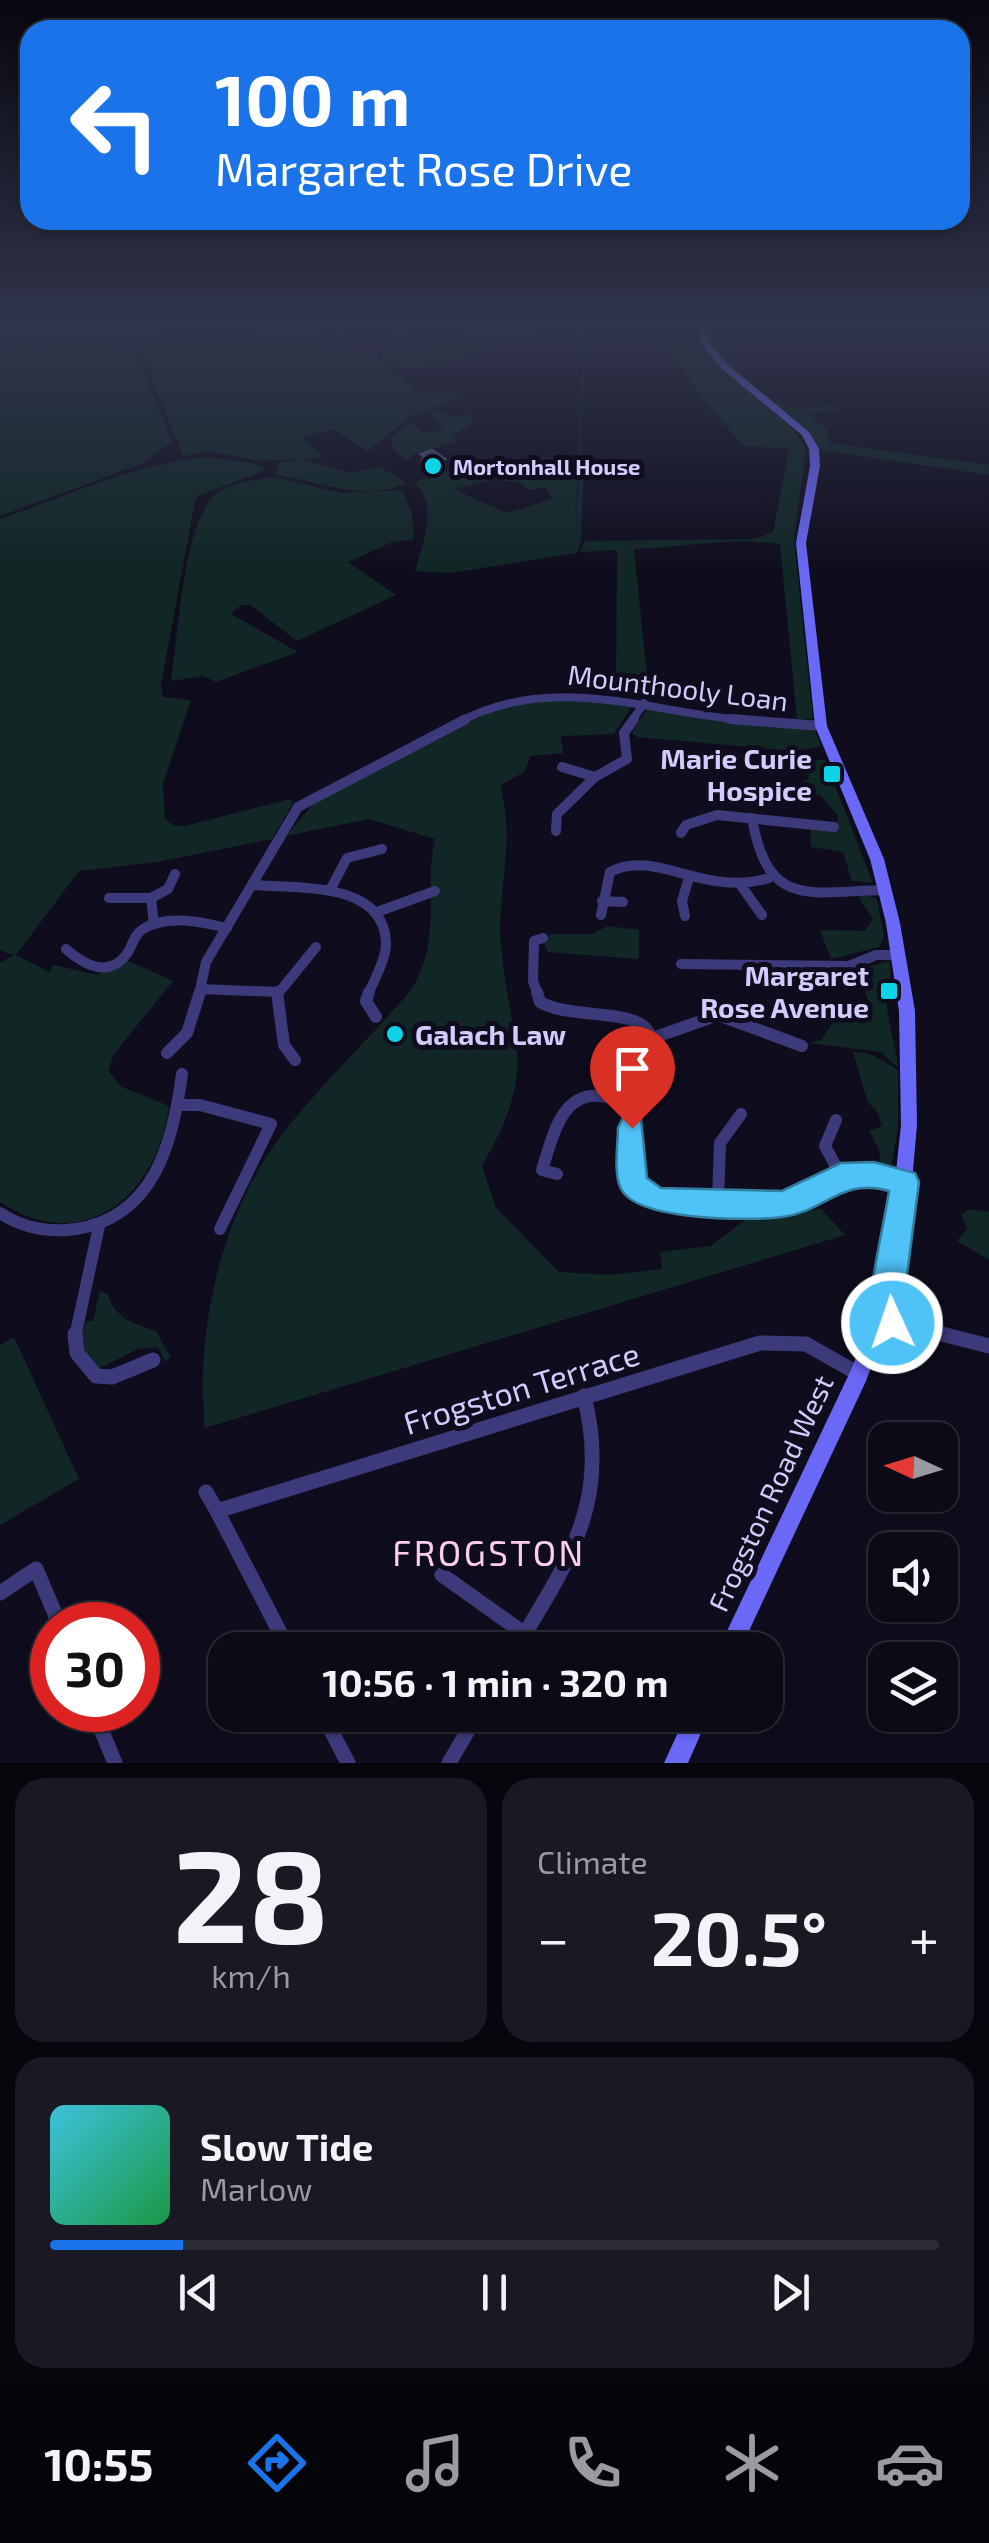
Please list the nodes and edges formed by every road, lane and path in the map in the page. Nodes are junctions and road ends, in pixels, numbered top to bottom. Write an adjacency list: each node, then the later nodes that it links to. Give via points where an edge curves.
1 (775, 408): 2 (main road, via 806,434 814,450)
2 (801, 543): 4 (main road, Frogston Road West)
3 (644, 703): 4 (street, Mounthooly Loan); 6 (street, via 624,731 627,759); 17 (street, Mounthooly Loan, via 550,694 482,710 298,806)
4 (820, 726): 20 (main road, Frogston Road West)
5 (562, 767): 7 (street)
6 (609, 770): 7 (street); 8 (street)
7 (596, 777): 12 (street, via 552,812)
8 (618, 778)
9 (752, 818): 10 (street); 11 (street, via 710,816); 15 (street)
10 (826, 823)
11 (680, 826)
12 (556, 832)
13 (382, 849): 19 (street, via 347,858)
14 (175, 874): 23 (street, via 168,889)
15 (769, 878): 18 (street); 20 (street, via 794,890)
16 (688, 881): 18 (street); 24 (street, via 648,863 624,863 610,872); 27 (street)
17 (255, 885): 19 (street); 31 (street, Mounthooly Loan)
18 (742, 888): 29 (street, via 747,907)
19 (330, 890): 26 (street)
20 (886, 890): 35 (main road, Frogston Road West)
21 (435, 891): 26 (street)
22 (110, 898): 23 (street)
23 (152, 898): 30 (street)
24 (602, 901): 25 (street); 28 (street)
25 (623, 902)
26 (378, 912): 39 (street, via 387,944 366,1002)
27 (687, 912)
28 (602, 915)
29 (762, 915)
30 (154, 924): 31 (street); 34 (street, via 136,932 126,954 104,968 86,966)
31 (227, 928): 37 (street, Mounthooly Loan, via 206,962)
32 (543, 938): 40 (street, via 534,941 540,1002 564,1014 620,1015 637,1022)
33 (316, 947): 38 (street)
34 (66, 949)
35 (900, 955): 36 (street, via 849,966); 51 (main road, Frogston Road West, via 908,1067)
36 (681, 964)
37 (200, 989): 38 (street); 42 (street, Mounthooly Loan, via 187,1033)
38 (277, 992): 43 (street, via 284,1045)
39 (376, 1017)
40 (650, 1039): 41 (street, via 714,1015); 45 (street, via 649,1065)
41 (802, 1046)
42 (167, 1053)
43 (295, 1060)
44 (182, 1074): 46 (street)
45 (622, 1102): 49 (street, via 593,1094 567,1104 542,1170); 52 (street, via 630,1113 633,1184 641,1194)
46 (179, 1105): 54 (street, via 156,1180 129,1210); 55 (street, via 271,1124)
47 (741, 1114): 52 (street, via 722,1131)
48 (836, 1120): 50 (street, via 825,1146)
49 (557, 1174)
50 (841, 1176): 51 (street, via 874,1174); 52 (street, via 782,1204)
51 (905, 1182): 56 (main road, Frogston Road West)
52 (718, 1200)
53 (0, 1213): 54 (street, via 35,1229)
54 (99, 1226): 58 (street, via 99,1260 76,1327 76,1350 96,1376 112,1377)
55 (220, 1229)
56 (880, 1318): 57 (street); 59 (main road, Frogston Road West)
57 (989, 1346)
58 (152, 1360)
59 (859, 1374): 60 (street, Frogston Terrace, via 806,1344 779,1340); 69 (main road, Frogston Road West)
60 (584, 1396): 62 (street, Frogston Terrace); 68 (street, via 596,1453 590,1514)
61 (206, 1492): 62 (street)
62 (217, 1511): 66 (street)
63 (442, 1575): 67 (street)
64 (0, 1593): 65 (street, via 36,1569)
65 (50, 1602)
66 (280, 1632)
67 (521, 1632)
68 (525, 1632)
69 (737, 1632)
70 (102, 1732): 74 (street)
71 (332, 1732): 75 (street)
72 (467, 1732): 76 (street)
73 (690, 1732): 77 (main road)
74 (116, 1763)
75 (348, 1763)
76 (449, 1763)
77 (676, 1763)

